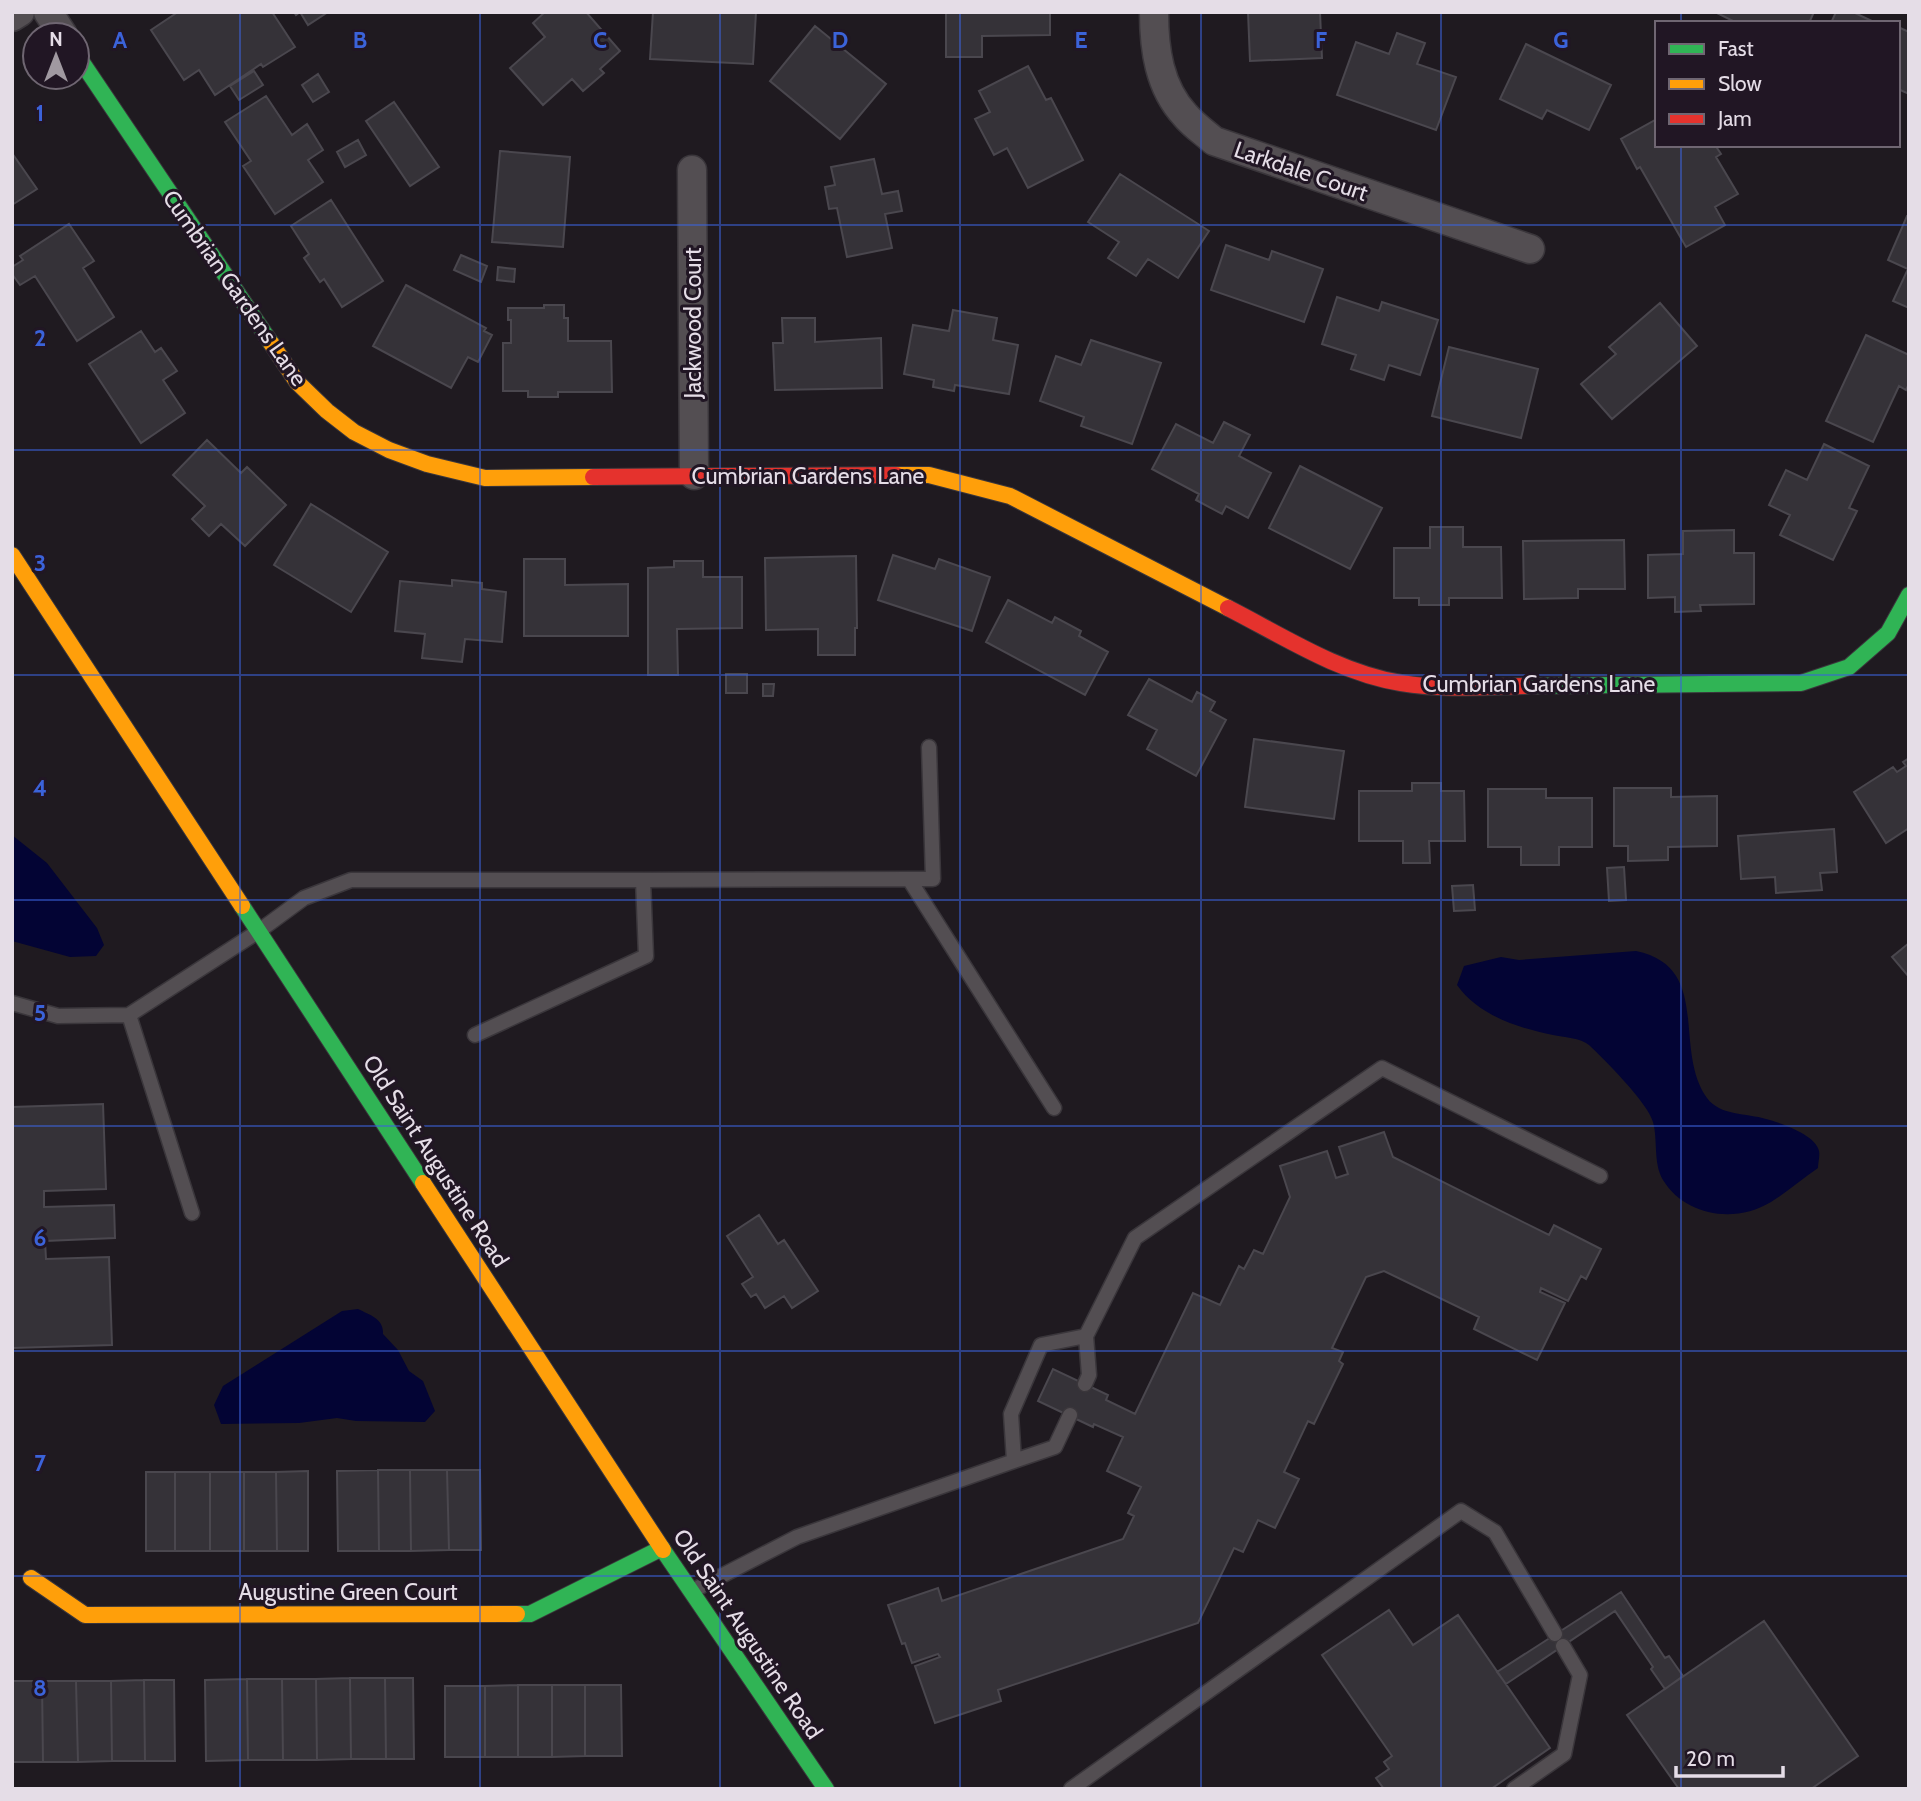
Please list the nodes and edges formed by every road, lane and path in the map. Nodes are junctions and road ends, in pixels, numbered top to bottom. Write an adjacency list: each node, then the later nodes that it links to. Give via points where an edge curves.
1 (20, 12): 3 (street)
2 (1154, 12): 6 (street, Larkdale Court, via 1154,45 1162,79 1183,114 1214,141)
3 (12, 18)
4 (91, 76): 7 (street, Cumbrian Gardens Lane, via 297,382 338,421 387,449 432,467 485,478)
5 (692, 170): 7 (street, Jackwood Court)
6 (1530, 249)
7 (694, 475): 9 (street, Cumbrian Gardens Lane, via 929,475 1010,496 1346,668 1400,683 1448,687 1801,683 1849,667 1888,633)
8 (12, 555): 13 (street, Old Saint Augustine Road)
9 (1909, 595)
10 (929, 747): 11 (lane, via 933,879)
11 (909, 879): 12 (lane); 17 (lane)
12 (643, 880): 13 (lane, via 351,880 304,898); 16 (lane, via 646,956)
13 (259, 931): 15 (lane); 24 (street, Old Saint Augustine Road)
14 (12, 1003): 15 (lane, via 58,1016)
15 (129, 1014): 19 (lane)
16 (475, 1035)
17 (1054, 1108)
18 (1600, 1176): 20 (lane, via 1382,1068 1135,1238)
19 (192, 1213)
20 (1086, 1336): 21 (lane, via 1089,1375); 23 (lane, via 1041,1345 1010,1414)
21 (1084, 1384)
22 (1069, 1415): 23 (lane, via 1055,1447)
23 (1014, 1461): 26 (lane, via 797,1537)
24 (662, 1548): 25 (street, Augustine Green Court, via 530,1614 85,1615); 26 (street, Old Saint Augustine Road)
25 (31, 1578)
26 (691, 1592): 27 (street, Old Saint Augustine Road)
27 (826, 1789)
28 (1071, 1789): 29 (lane, via 1461,1511 1495,1532 1580,1675 1564,1754)
29 (1514, 1789)

